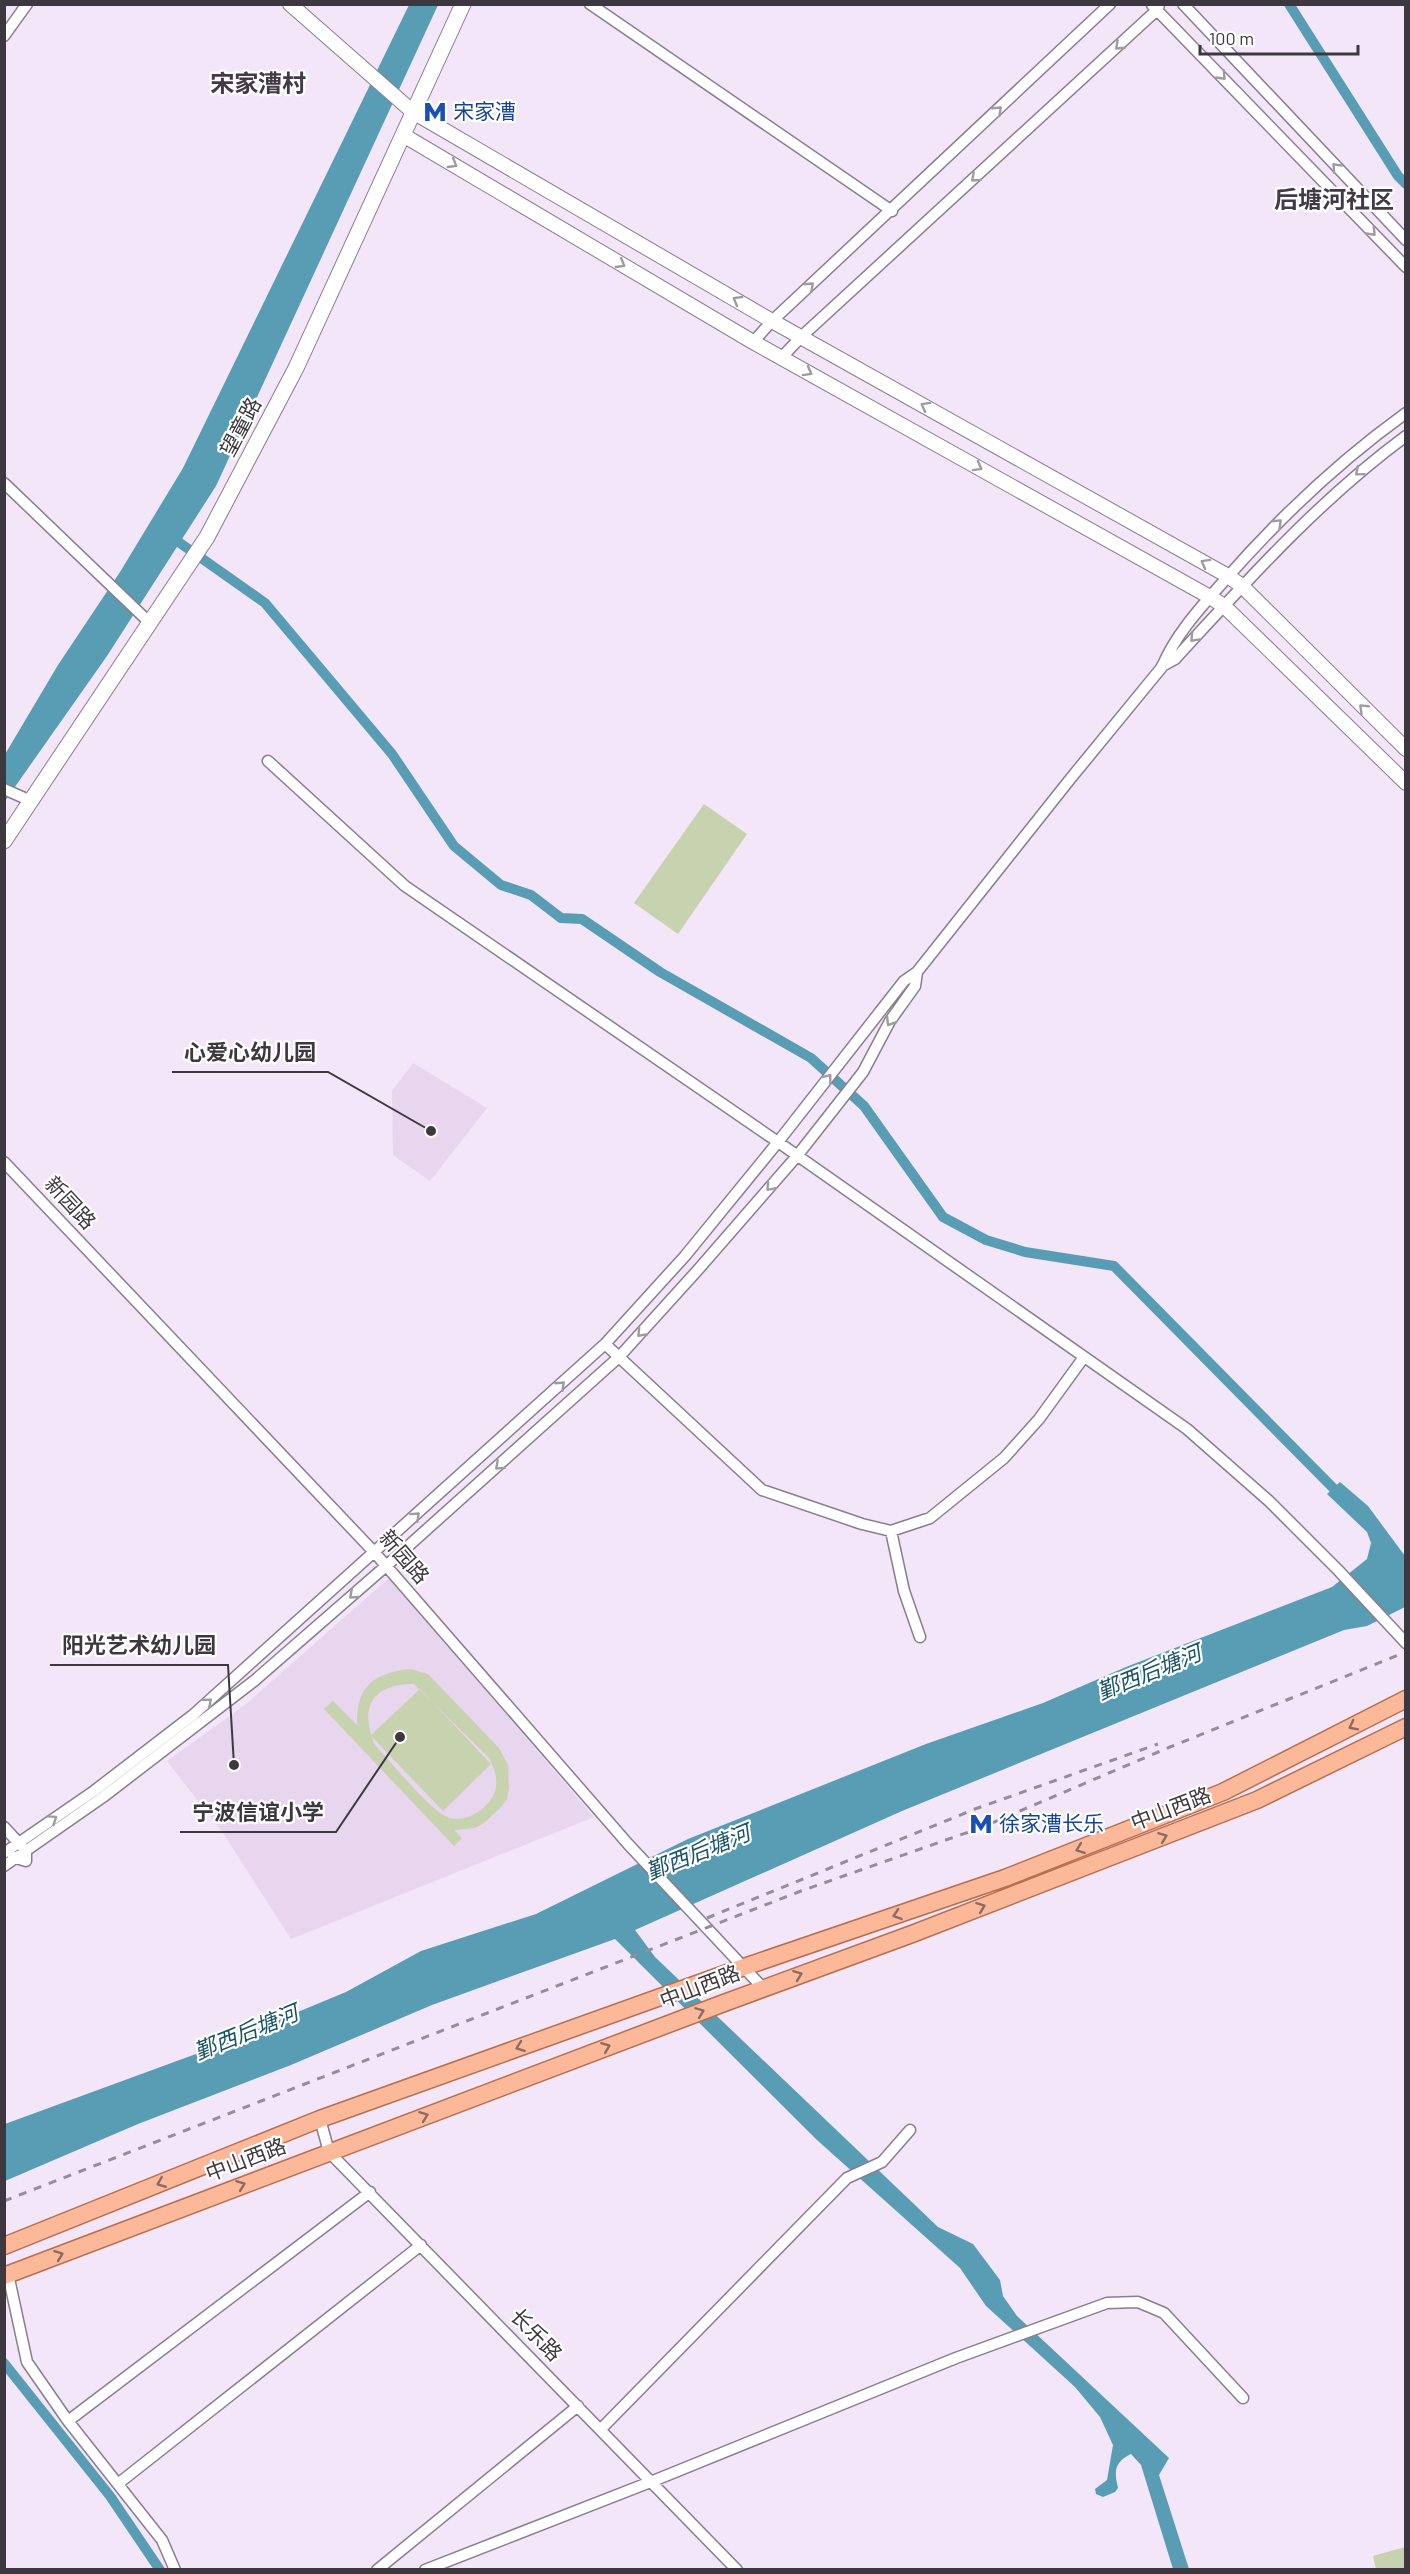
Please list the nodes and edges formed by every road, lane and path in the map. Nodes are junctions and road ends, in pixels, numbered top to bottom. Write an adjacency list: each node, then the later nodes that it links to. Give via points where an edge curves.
1 (27, 4): 8 (street)
2 (290, 4): 9 (street)
3 (463, 4): 9 (main road, 望童路)
4 (590, 4): 11 (street)
5 (1110, 4): 11 (street, one-way to 5)
6 (1183, 4): 12 (street, one-way to 6)
7 (1156, 6): 13 (street, one-way to 13); 15 (street, one-way to 15)
8 (4, 36)
9 (413, 112): 10 (main road, 望童路); 14 (street, one-way to 9)
10 (403, 135): 16 (street, one-way to 16); 25 (main road, 望童路, via 296,368 207,537)
11 (891, 211): 14 (street, one-way to 11)
12 (1406, 240)
13 (1406, 267)
14 (772, 321): 15 (street); 16 (street)
15 (801, 337): 17 (street); 21 (street, one-way to 15)
16 (753, 342): 17 (street)
17 (782, 357): 23 (street, one-way to 23)
18 (1406, 413): 21 (street, one-way to 18, via 1332,470)
19 (1406, 436): 22 (street, one-way to 22, via 1322,504)
20 (4, 483): 25 (street)
21 (1228, 576): 22 (street); 23 (street)
22 (1242, 586): 24 (street); 27 (street, one-way to 22)
23 (1210, 597): 24 (street); 26 (street, via 1169,650)
24 (1224, 606): 26 (street, one-way to 26, via 1175,659); 29 (street)
25 (150, 624): 31 (main road, 望童路)
26 (1162, 667): 33 (street)
27 (1406, 749)
28 (268, 761): 34 (street, via 405,886)
29 (1406, 783)
30 (6, 790): 31 (street)
31 (31, 801): 32 (main road, 望童路)
32 (4, 841)
33 (917, 972): 34 (street, one-way to 33, via 904,981); 35 (street, one-way to 35, via 915,986 862,1072)
34 (778, 1142): 35 (street); 37 (street, via 685,1256)
35 (797, 1156): 38 (street, one-way to 38); 39 (street)
36 (4, 1162): 41 (street, 新园路)
37 (605, 1344): 38 (street); 41 (street, one-way to 37)
38 (619, 1357): 40 (street, via 762,1490); 42 (street, one-way to 42)
39 (1084, 1357): 40 (street, via 1039,1419 1004,1458 930,1518); 44 (street, via 1187,1429 1269,1501)
40 (891, 1531): 43 (street, via 904,1591)
41 (375, 1553): 42 (street, 新园路); 48 (street, one-way to 41, via 193,1715)
42 (386, 1566): 48 (street, one-way to 48, via 201,1723); 51 (street, 新园路, via 628,1844)
43 (920, 1637)
44 (1406, 1643)
45 (1406, 1699): 51 (main road, 中山西路, one-way to 51, via 1222,1792 1005,1878)
46 (1406, 1727): 52 (main road, 中山西路, one-way to 46, via 1257,1800)
47 (4, 1827): 48 (street)
48 (22, 1847): 49 (street)
49 (8, 1852): 50 (street)
50 (4, 1866)
51 (744, 1967): 52 (street, 新园路); 53 (main road, 中山西路, one-way to 53)
52 (764, 1988): 55 (main road, 中山西路, one-way to 52)
53 (320, 2119): 55 (street); 58 (main road, 中山西路, one-way to 58)
54 (910, 2130): 63 (street, via 882,2162 847,2178)
55 (329, 2152): 56 (street, 长乐路); 59 (main road, 中山西路, one-way to 55)
56 (370, 2192): 57 (street, 长乐路); 62 (street)
57 (421, 2245): 61 (street, 长乐路); 65 (street)
58 (4, 2246)
59 (6, 2275): 62 (street, via 27,2362)
60 (1242, 2398): 64 (street, via 1164,2313 1138,2302 1107,2303 1001,2341)
61 (578, 2406): 63 (street, 长乐路); 67 (street)
62 (68, 2421): 65 (street)
63 (601, 2429): 64 (street, 长乐路)
64 (653, 2481): 68 (street); 69 (street, 长乐路)
65 (119, 2483): 66 (street, via 162,2540)
66 (175, 2570)
67 (377, 2570)
68 (425, 2570)
69 (738, 2570)

